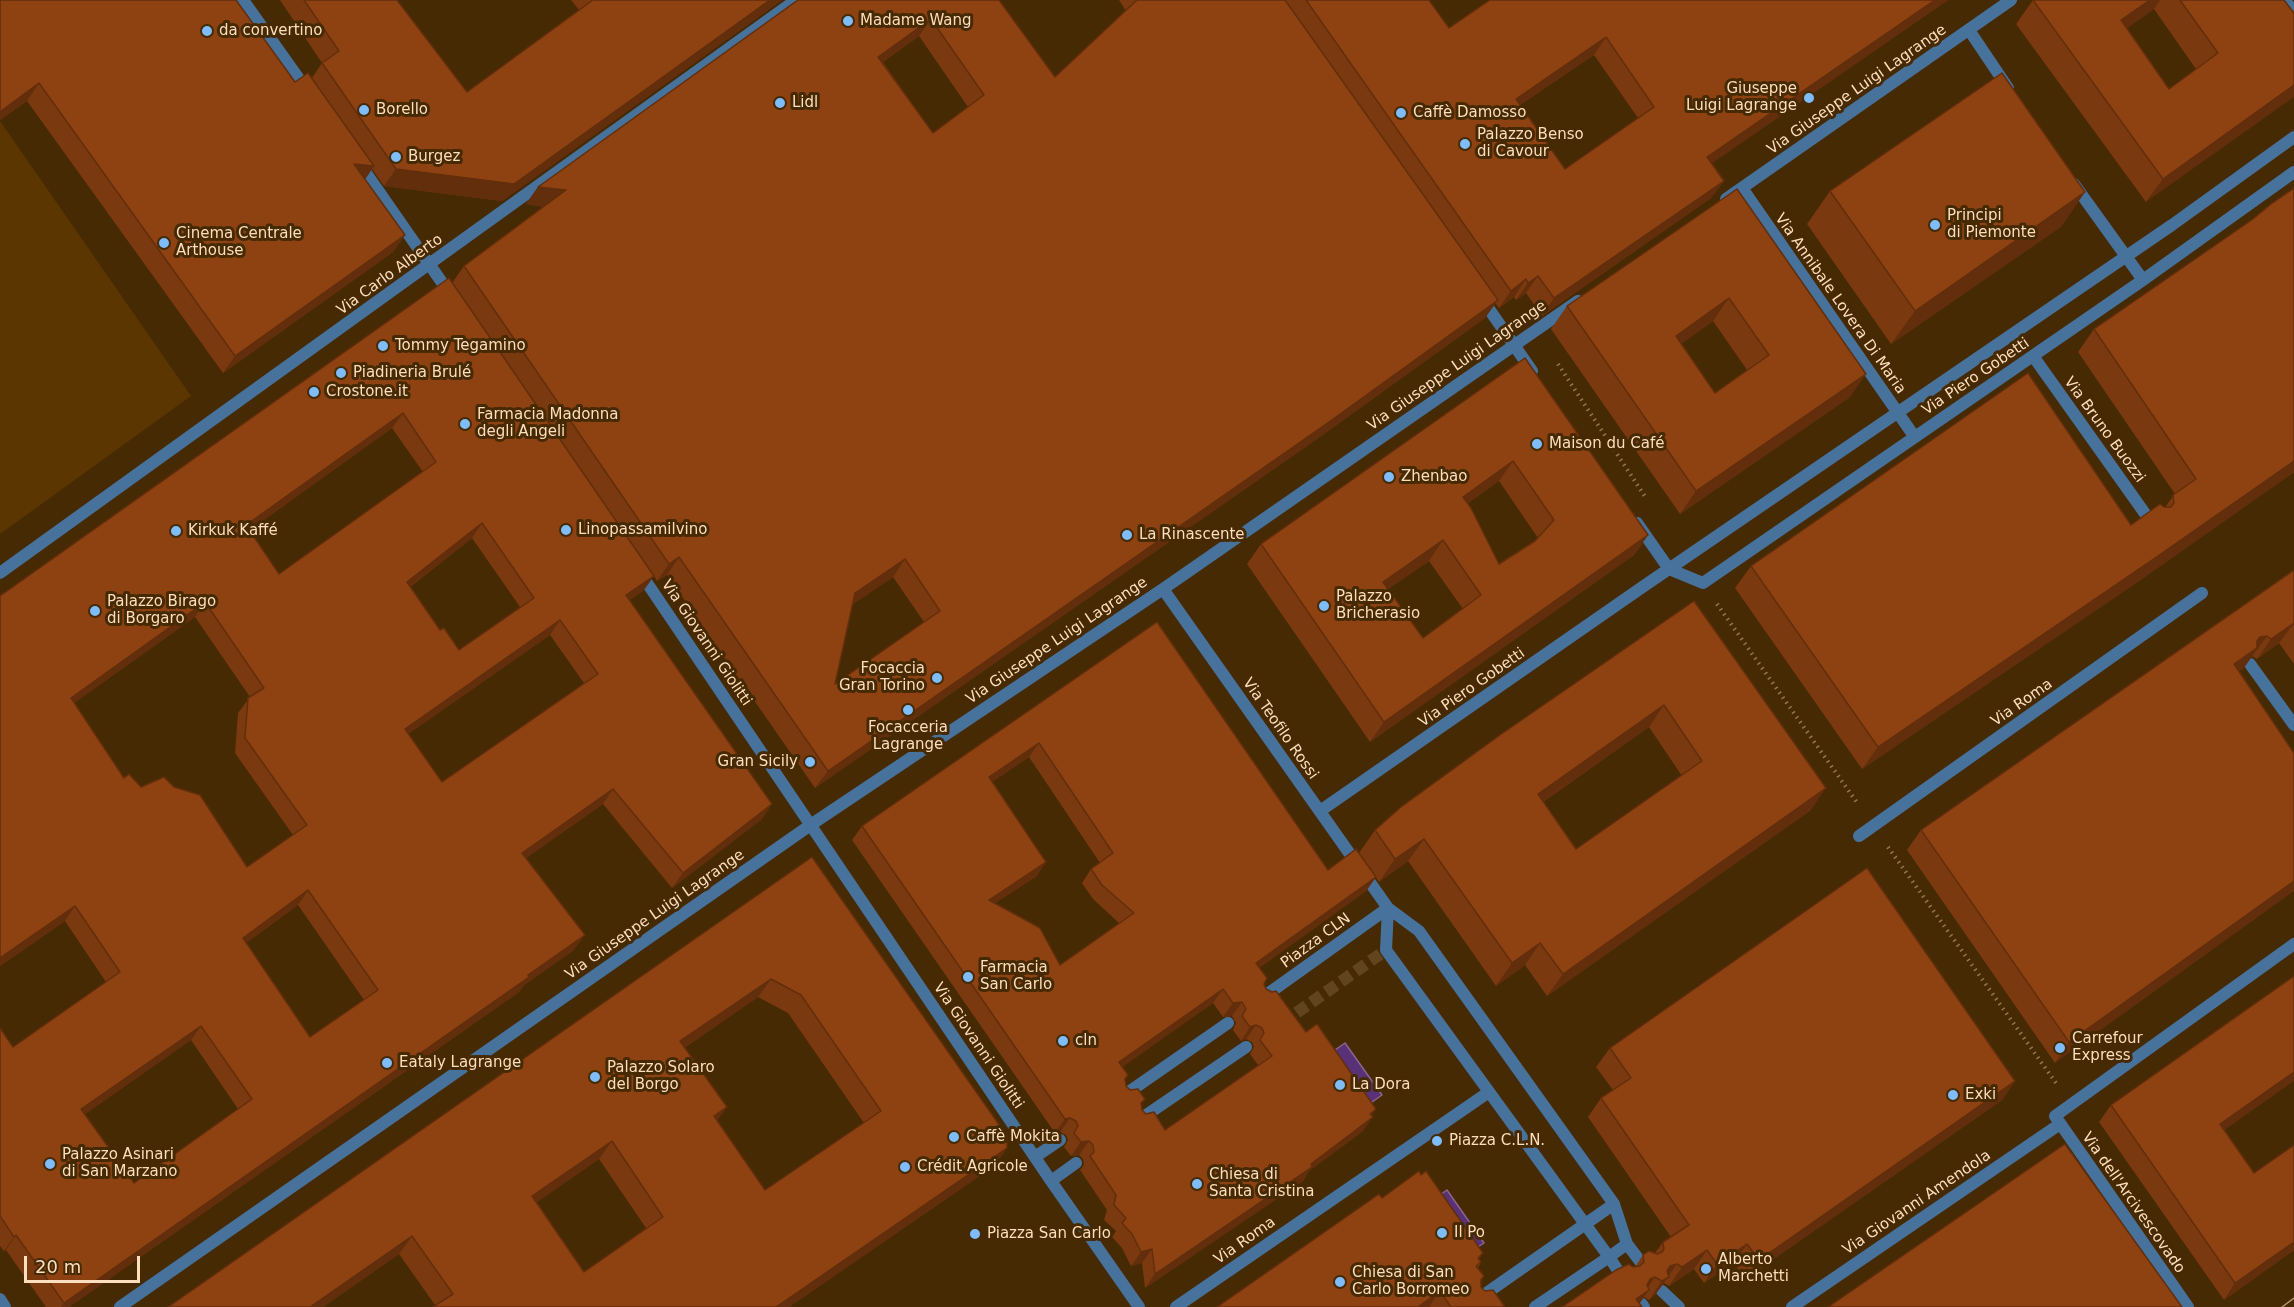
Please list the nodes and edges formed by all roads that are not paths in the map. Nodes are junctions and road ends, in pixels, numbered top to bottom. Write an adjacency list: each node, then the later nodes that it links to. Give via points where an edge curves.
1 (243, 0): 8 (street)
2 (796, 0): 16 (street, Via Carlo Alberto)
3 (2011, 0): 6 (street, Via Giuseppe Luigi Lagrange)
4 (2285, 0): 5 (street)
5 (2294, 13)
6 (1969, 30): 7 (street); 13 (street, Via Giuseppe Luigi Lagrange)
7 (2014, 97)
8 (316, 104)
9 (2294, 137): 15 (street, Via Piero Gobetti)
10 (350, 151): 16 (street)
11 (2066, 172): 15 (street)
12 (2294, 172): 17 (street, Via Piero Gobetti)
13 (1742, 188): 14 (street, Via Giuseppe Luigi Lagrange); 24 (street, Via Annibale Lovera Di Maria)
14 (1714, 208)
15 (2125, 257): 17 (street); 24 (street, Via Piero Gobetti)
16 (430, 265): 20 (street); 30 (street, Via Carlo Alberto)
17 (2143, 280): 22 (street, Via Piero Gobetti)
18 (1473, 287): 21 (street)
19 (1590, 292): 21 (street, Via Giuseppe Luigi Lagrange)
20 (457, 304)
21 (1514, 345): 23 (street); 31 (street, Via Giuseppe Luigi Lagrange)
22 (2033, 356): 25 (street, Via Piero Gobetti); 27 (street, Via Bruno Buozzi)
23 (1537, 378)
24 (1898, 413): 25 (street, Via Annibale Lovera Di Maria); 29 (street, Via Piero Gobetti)
25 (1914, 436): 29 (street, Via Piero Gobetti, via 1703,583)
26 (1629, 512): 29 (street)
27 (2151, 522)
28 (631, 559): 36 (street, Via Giovanni Giolitti)
29 (1669, 569): 35 (street, Via Piero Gobetti)
30 (0, 573)
31 (1163, 589): 35 (street, Via Teofilo Rossi); 36 (street, Via Giuseppe Luigi Lagrange)
32 (2202, 593): 37 (street, Via Roma)
33 (2250, 664): 34 (street)
34 (2294, 725)
35 (1320, 812): 38 (street, Via Teofilo Rossi)
36 (812, 824): 48 (street, Via Giovanni Giolitti); 61 (street, Via Giuseppe Luigi Lagrange)
37 (1859, 836)
38 (1388, 908): 40 (street, Piazza CLN); 43 (street, via 1386,950); 51 (street, via 1419,931)
39 (2294, 944): 46 (street, Via Giovanni Amendola)
40 (1262, 998)
41 (1228, 1023): 44 (street)
42 (1246, 1047): 45 (street)
43 (1490, 1092): 52 (street); 63 (street, Via Roma)
44 (1123, 1096)
45 (1139, 1120)
46 (2058, 1120): 66 (street, Via Giovanni Amendola); 67 (street, Via dell'Arcivescovado)
47 (1060, 1140): 48 (street)
48 (1035, 1157): 50 (street, Via Giovanni Giolitti)
49 (1076, 1163): 50 (street)
50 (1051, 1180): 62 (street, Via Giovanni Giolitti)
51 (1614, 1204): 52 (street); 53 (street)
52 (1584, 1224): 54 (street); 59 (street)
53 (1627, 1244): 54 (street); 55 (street)
54 (1609, 1257): 56 (street); 64 (street)
55 (1643, 1265)
56 (1623, 1278)
57 (1662, 1291): 65 (street)
58 (0, 1299): 60 (street)
59 (1475, 1302)
60 (5, 1307)
61 (120, 1307)
62 (1139, 1307)
63 (1176, 1307)
64 (1535, 1307)
65 (1679, 1307)
66 (1792, 1307)
67 (2187, 1307)

